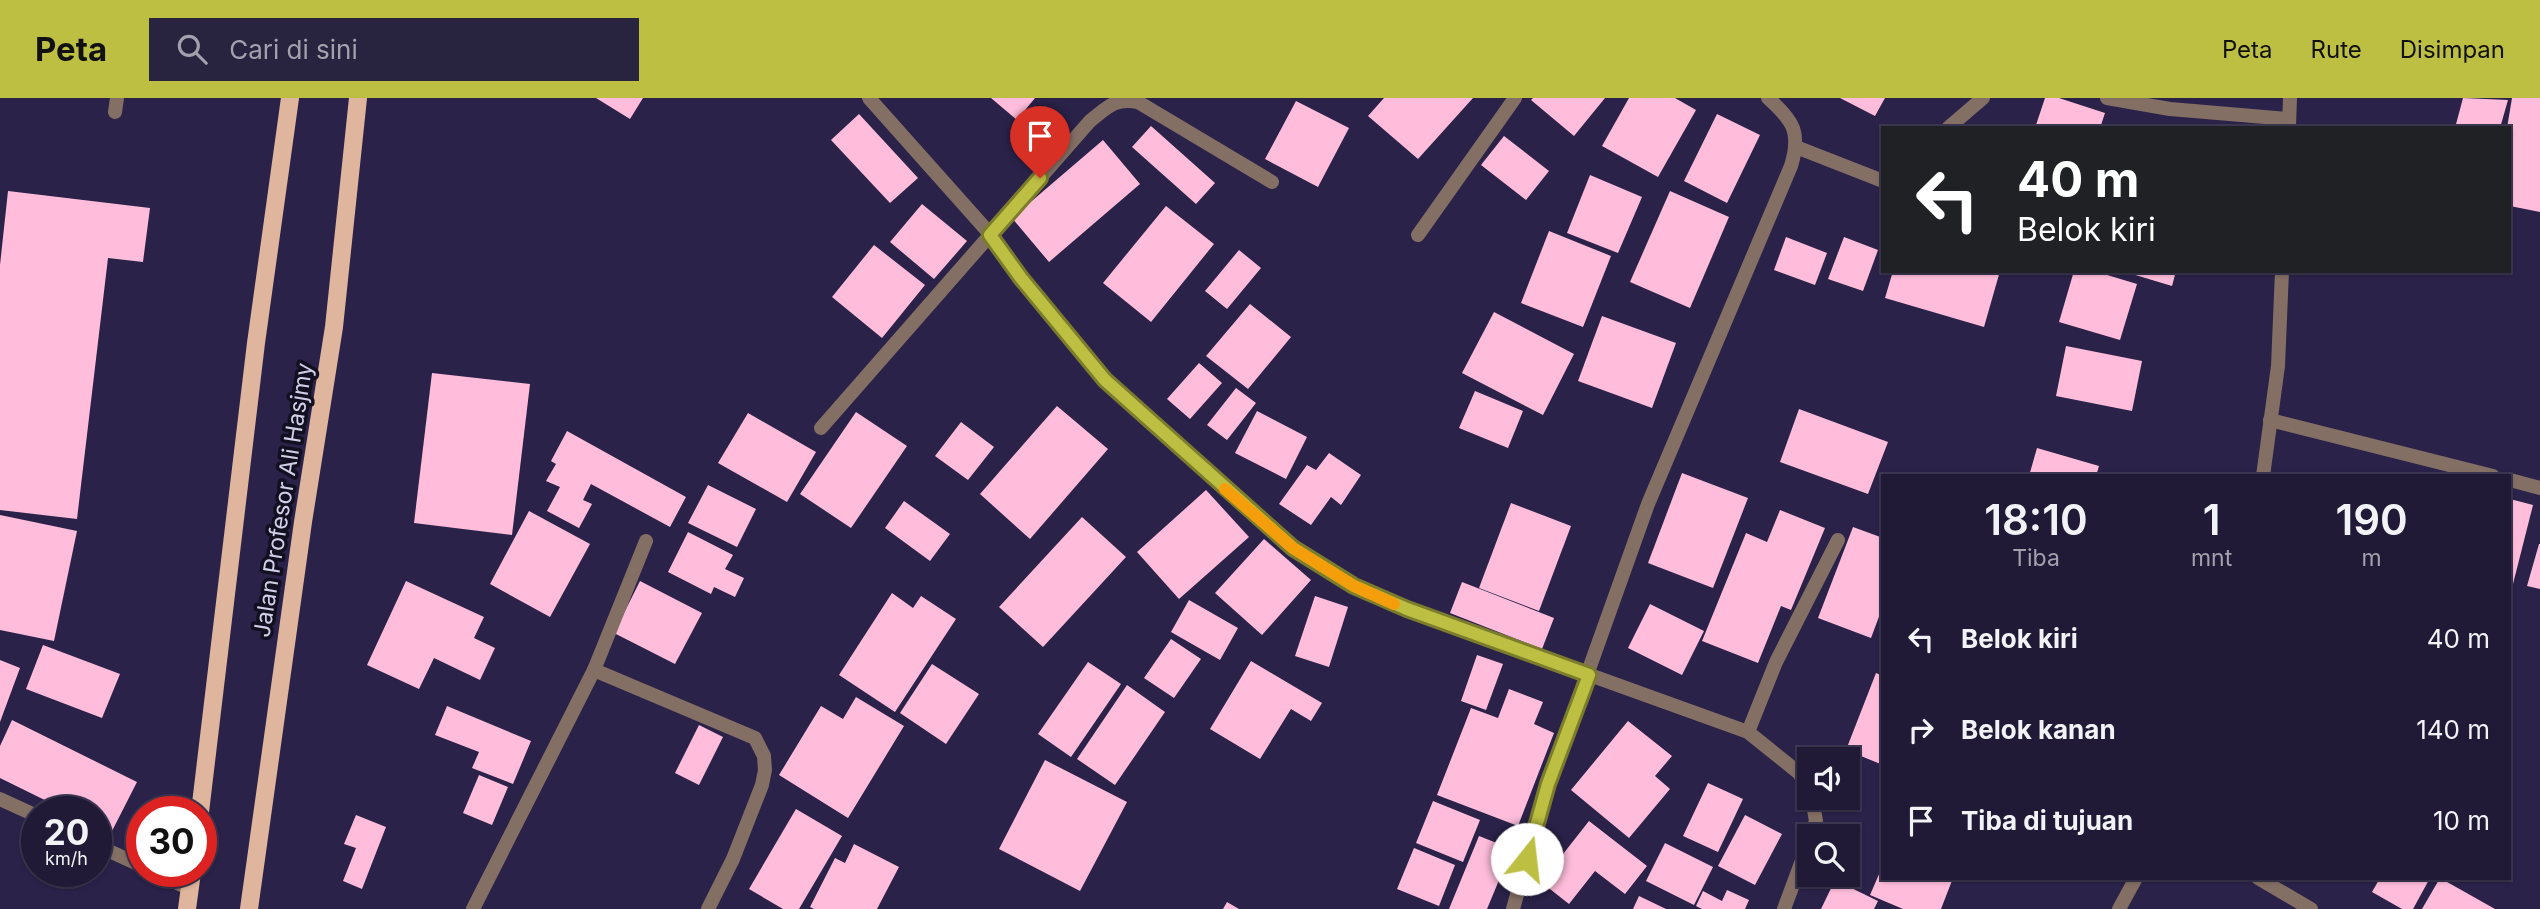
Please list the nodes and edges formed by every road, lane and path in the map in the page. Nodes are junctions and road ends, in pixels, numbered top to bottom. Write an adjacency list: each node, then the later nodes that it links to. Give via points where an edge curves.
1 (290, 98): 29 (main road, Jalan Profesor Ali Hasjmy)
2 (358, 98): 37 (main road, Jalan Profesor Ali Hasjmy, via 334,327)
3 (869, 98): 14 (street)
4 (1515, 98): 15 (street)
5 (1769, 98): 11 (street, via 1796,132)
6 (1983, 98): 10 (street)
7 (2107, 98): 9 (street)
8 (2290, 98): 9 (street)
9 (2289, 123)
10 (1950, 126)
11 (1797, 147): 12 (street); 26 (street, via 1648,504)
12 (1881, 180)
13 (1272, 182): 14 (street, via 1138,102 1123,98 1090,121)
14 (990, 235): 18 (street); 26 (street, via 1105,380 1293,548 1354,586 1407,609)
15 (1418, 235)
16 (2282, 273): 17 (street, via 2278,366)
17 (2270, 419): 19 (street); 20 (street)
18 (821, 428)
19 (2263, 474)
20 (2485, 474)
21 (2511, 480): 22 (street)
22 (2540, 488)
23 (1838, 540): 27 (street, via 1776,662)
24 (646, 541): 25 (street)
25 (594, 670): 38 (street); 39 (street, via 755,738 761,746 762,785)
26 (1589, 675): 27 (street); 40 (street, via 1548,784)
27 (1748, 732): 28 (street)
28 (1797, 771)
29 (202, 796)
30 (0, 799): 31 (street)
31 (21, 809)
32 (1797, 874): 41 (street)
33 (2135, 880): 42 (street)
34 (2261, 880): 43 (street)
35 (190, 887): 36 (main road)
36 (187, 909)
37 (249, 909)
38 (473, 909)
39 (708, 909)
40 (1513, 909)
41 (1784, 909)
42 (2119, 909)
43 (2311, 909)

